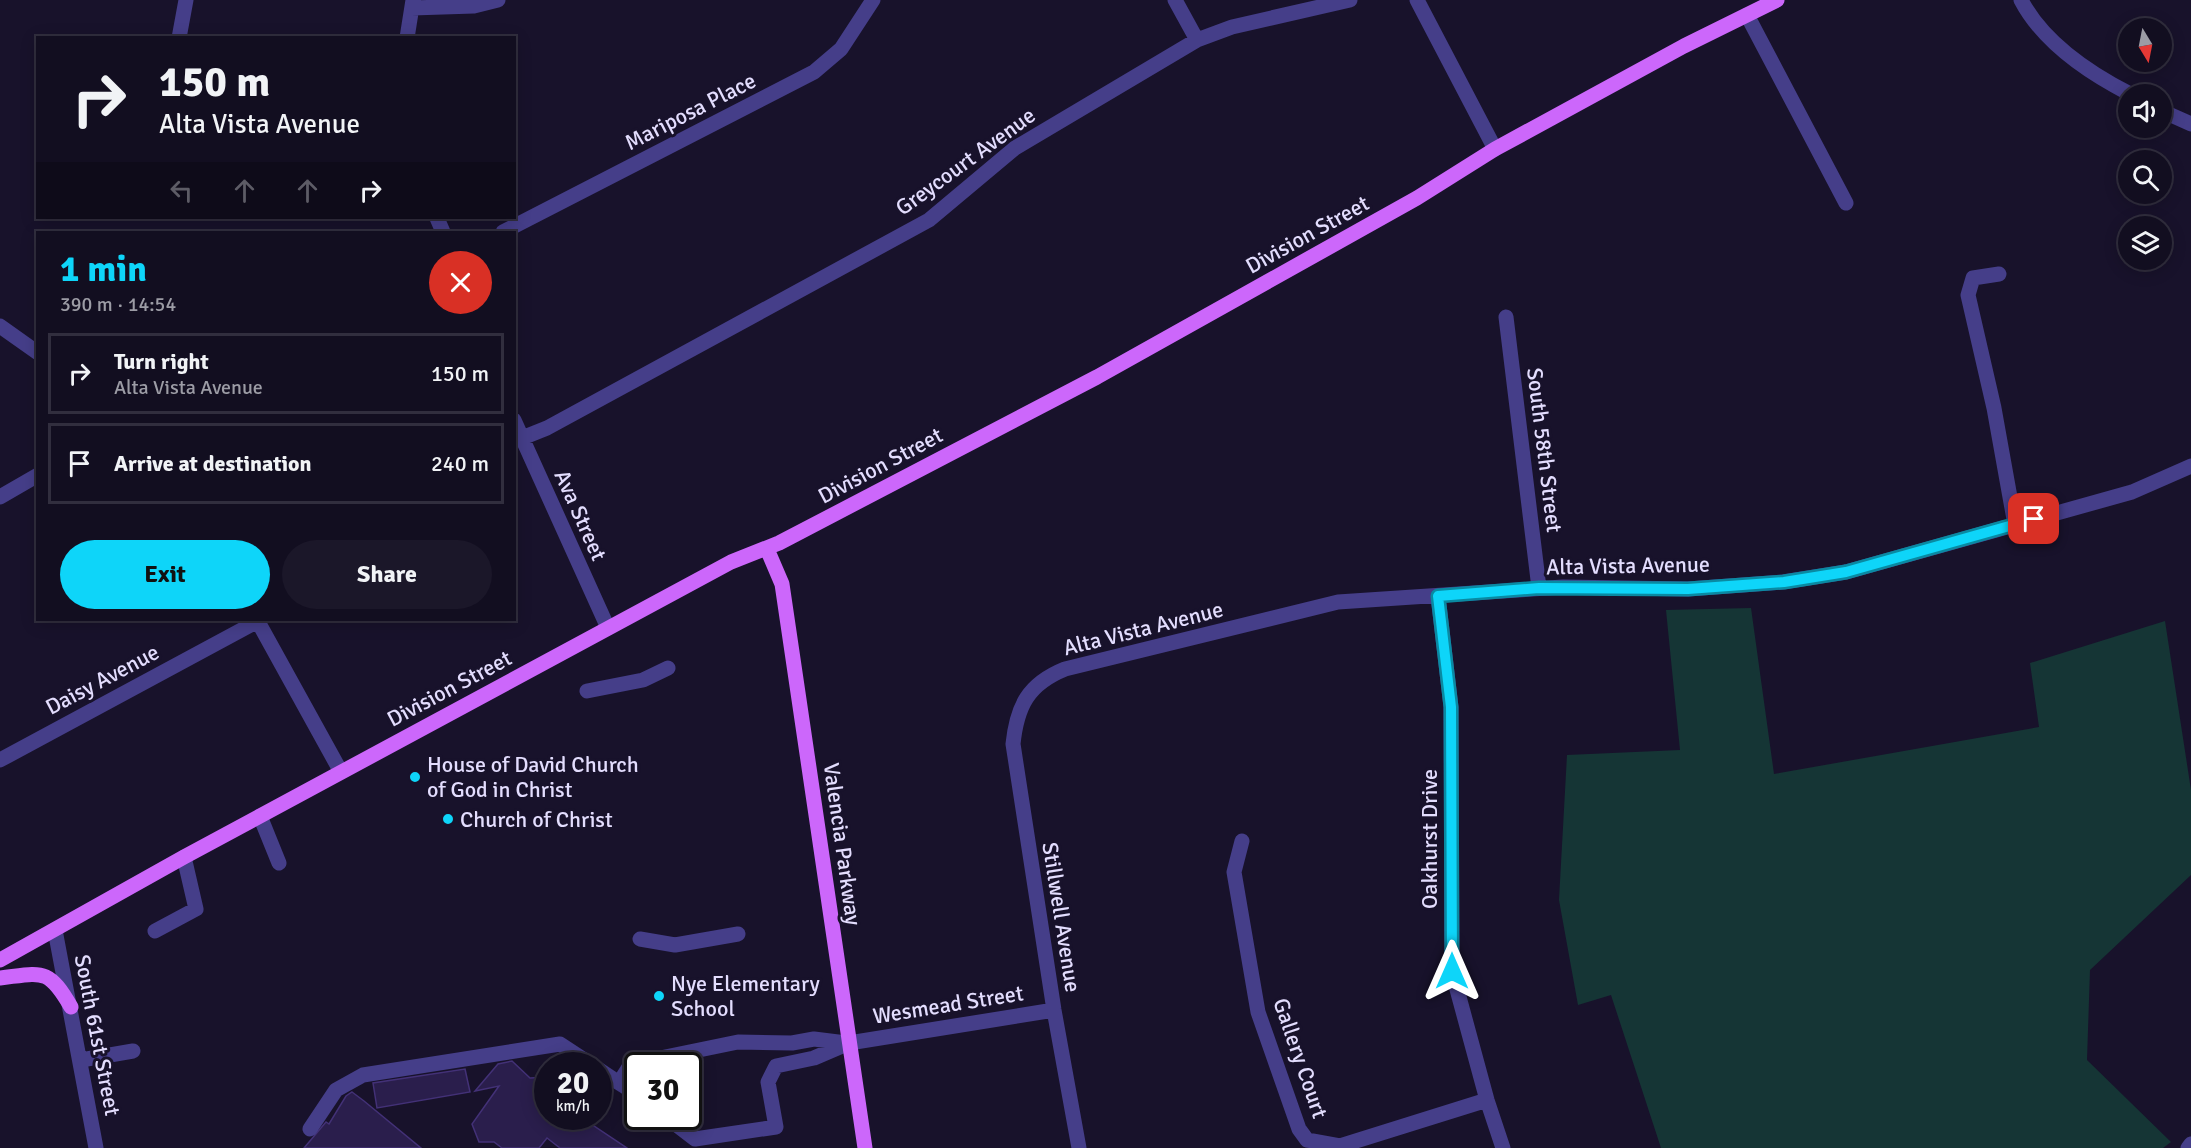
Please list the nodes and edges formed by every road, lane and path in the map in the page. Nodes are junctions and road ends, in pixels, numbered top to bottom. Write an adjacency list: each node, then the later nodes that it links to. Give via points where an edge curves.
1 (186, 0): 11 (street)
2 (498, 0): 9 (street, via 474,6)
3 (873, 0): 19 (street, Mariposa Place, via 841,49 814,72)
4 (1175, 0): 13 (street)
5 (1350, 0): 13 (street, Greycourt Avenue, via 1232,27)
6 (1417, 0): 17 (street)
7 (1777, 0): 10 (main road, Division Street)
8 (2021, 0): 14 (street, via 2055,42 2100,79)
9 (412, 4): 12 (street)
10 (1747, 15): 17 (main road, Division Street); 18 (street)
11 (179, 36)
12 (407, 36)
13 (1197, 40): 25 (street, Greycourt Avenue, via 1015,148 929,220)
14 (2118, 88)
15 (2172, 115): 16 (street)
16 (2191, 124)
17 (1496, 149): 30 (main road, Division Street, via 1417,198 1103,374)
18 (1846, 203)
19 (505, 231)
20 (1999, 274): 29 (street, via 1973,278 1968,295)
21 (1506, 317): 31 (street, South 58th Street)
22 (0, 326): 23 (street)
23 (36, 351)
24 (516, 424): 25 (street, Ava Street)
25 (522, 438): 35 (street, Ava Street)
26 (2191, 466): 29 (street, Alta Vista Avenue, via 2132,492)
27 (36, 476): 28 (street)
28 (0, 497)
29 (2015, 525): 31 (street, Alta Vista Avenue, via 1846,572 1784,582 1688,589)
30 (767, 549): 35 (main road, Division Street, via 731,562); 53 (main road, Valencia Parkway, via 782,584)
31 (1539, 588): 32 (street, Alta Vista Avenue)
32 (1438, 596): 38 (street, Alta Vista Avenue, via 1328,605 1065,669 1048,676); 60 (street, Oakhurst Drive, via 1451,707 1452,971)
33 (255, 621): 39 (street, Daisy Avenue)
34 (258, 621): 40 (street)
35 (608, 628): 40 (main road, Division Street)
36 (668, 668): 37 (street, via 643,680)
37 (587, 691)
38 (1028, 694): 52 (street, Stillwell Avenue, via 1016,719 1013,744)
39 (0, 760)
40 (341, 772): 41 (main road, Division Street)
41 (260, 816): 43 (main road, Division Street); 44 (street)
42 (1242, 841): 60 (street, Gallery Court, via 1234,872 1258,1012 1299,1129 1307,1140 1340,1146)
43 (184, 857): 45 (main road, Division Street); 46 (street, via 196,909)
44 (279, 863)
45 (55, 930): 49 (main road, Division Street); 51 (street, South 61st Street)
46 (155, 931)
47 (738, 934): 48 (street, via 675,945)
48 (640, 939)
49 (0, 960)
50 (0, 978): 51 (main road, via 40,974 57,983)
51 (71, 1007): 56 (street, South 61st Street)
52 (1054, 1010): 53 (street, Wesmead Street); 66 (street, Stillwell Avenue)
53 (849, 1043): 58 (street, via 814,1039 738,1042 631,1064); 62 (street, via 814,1058 776,1066 768,1082 776,1127 695,1139); 65 (main road, Valencia Parkway)
54 (133, 1051): 56 (street)
55 (572, 1052): 61 (street, via 560,1044 363,1075 336,1090)
56 (81, 1060): 64 (street, South 61st Street)
57 (612, 1078): 58 (street)
58 (619, 1083): 59 (street)
59 (624, 1086)
60 (1487, 1100): 67 (street, Oakhurst Drive)
61 (310, 1130)
62 (683, 1130)
63 (2191, 1144): 68 (street)
64 (96, 1148)
65 (865, 1148)
66 (1079, 1148)
67 (1503, 1148)
68 (2188, 1148)

